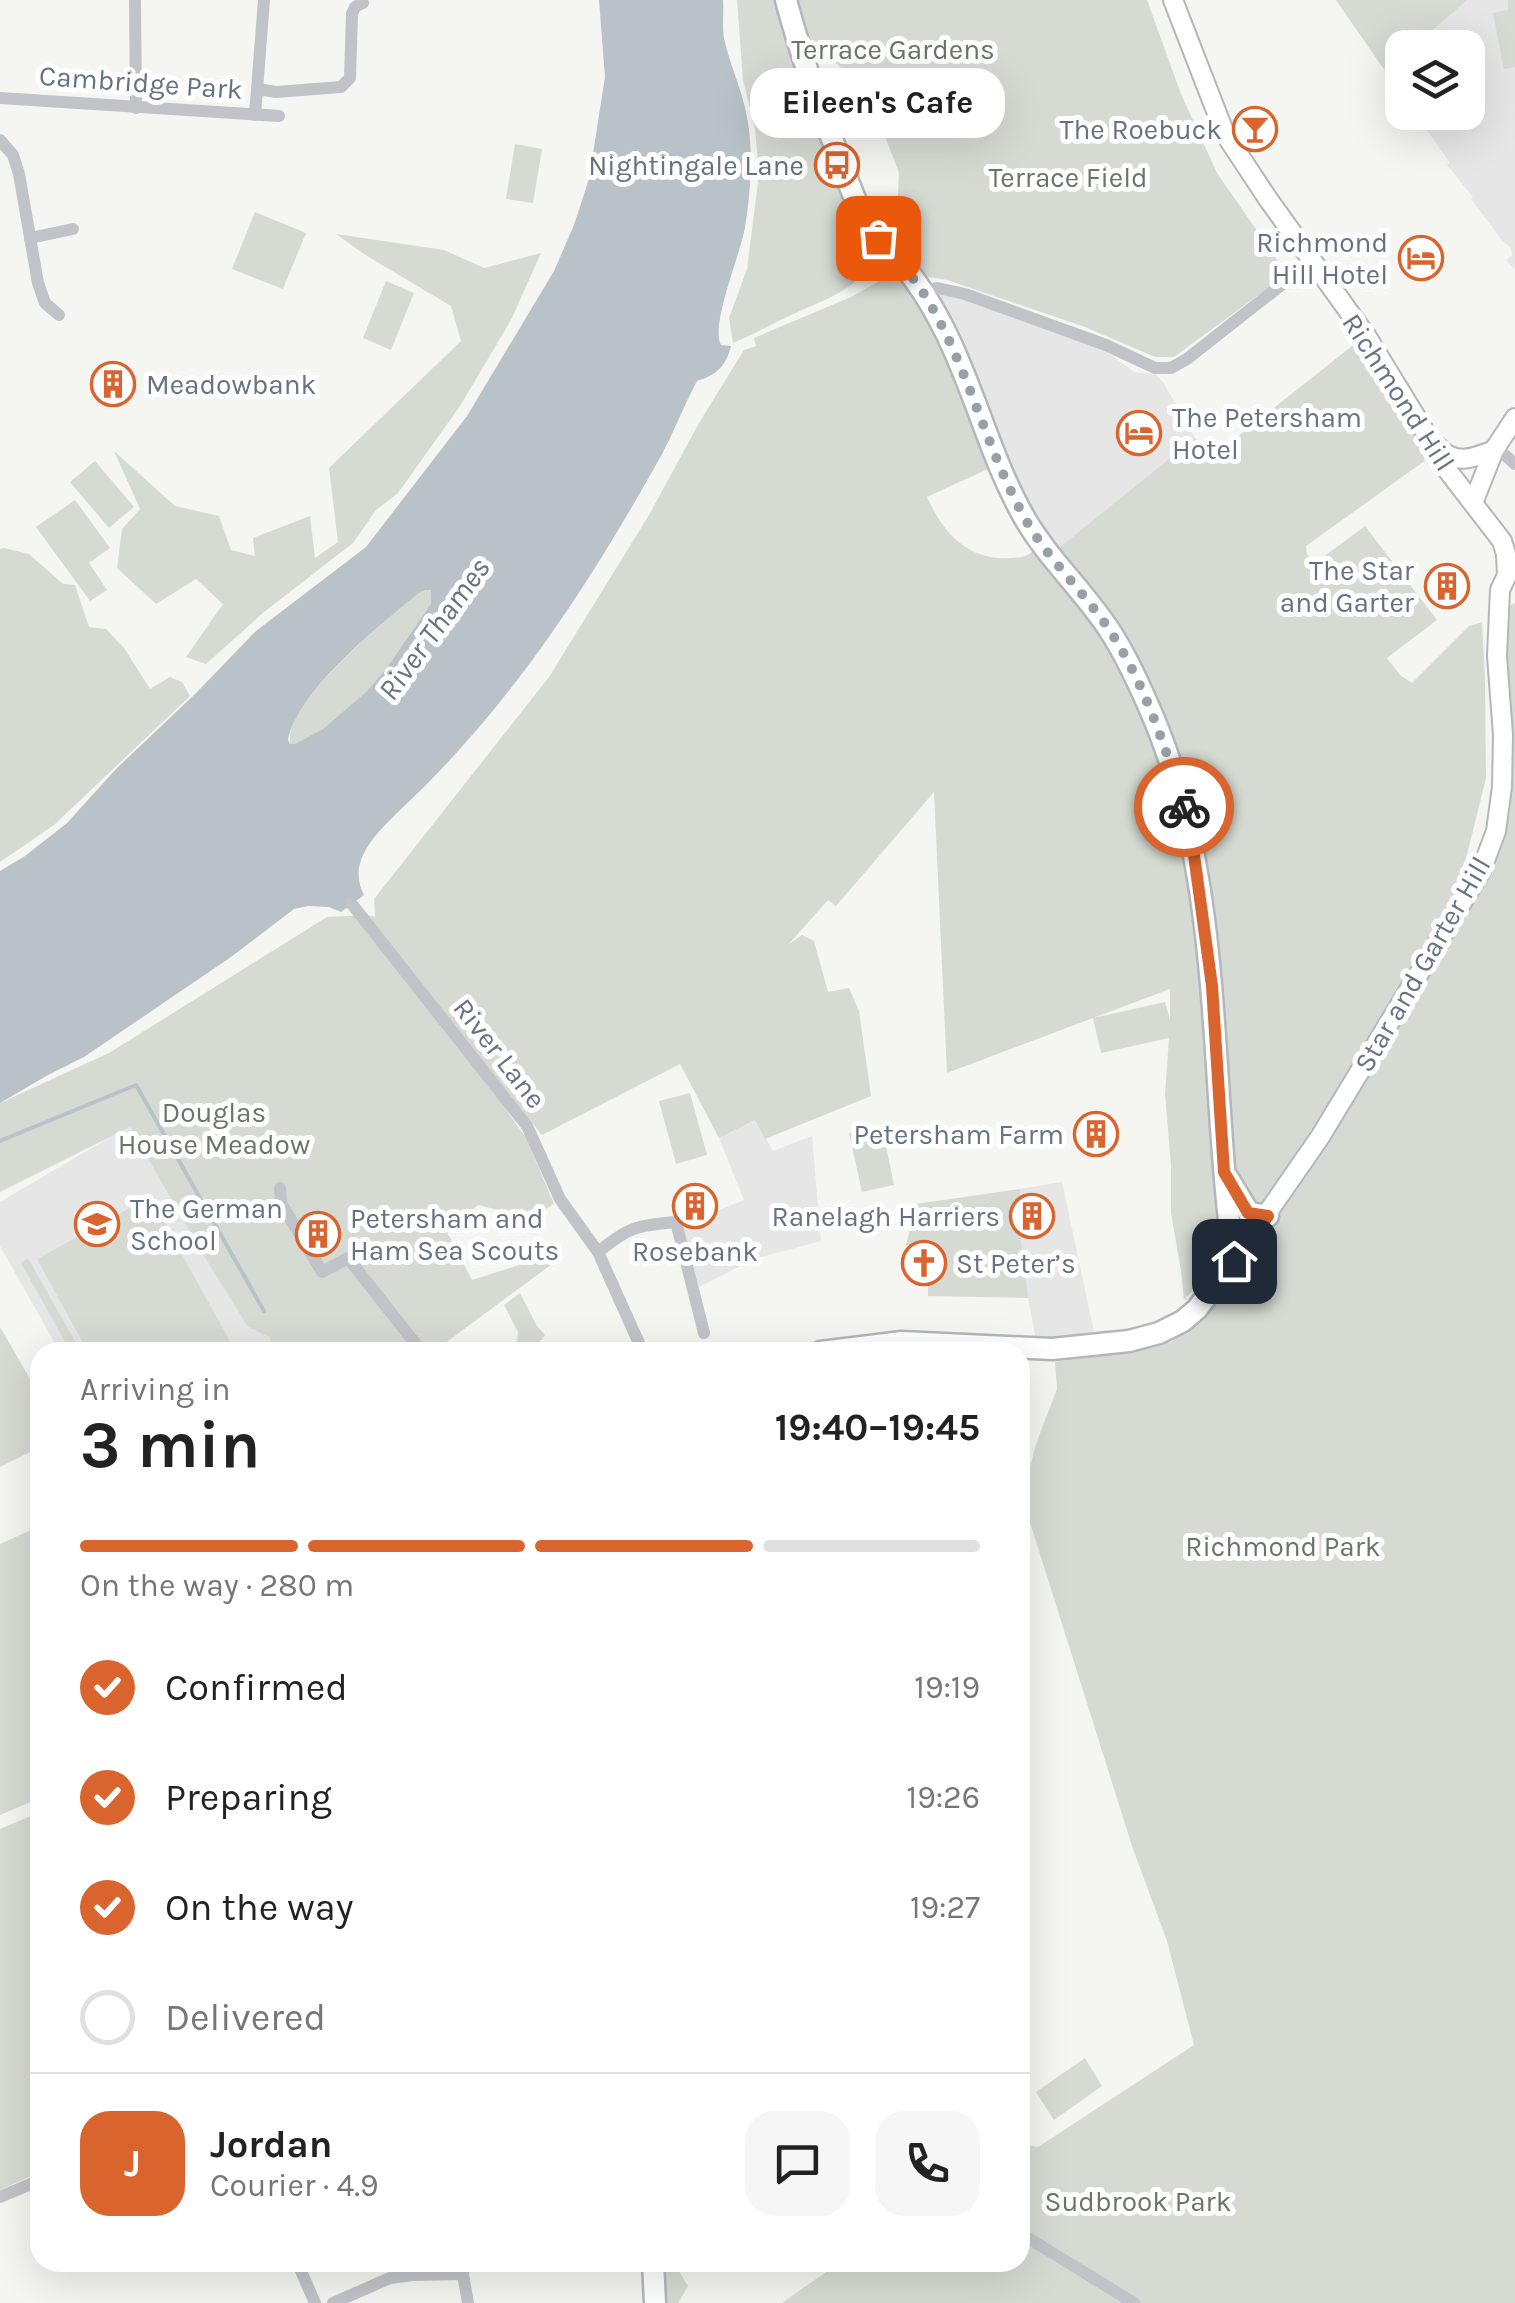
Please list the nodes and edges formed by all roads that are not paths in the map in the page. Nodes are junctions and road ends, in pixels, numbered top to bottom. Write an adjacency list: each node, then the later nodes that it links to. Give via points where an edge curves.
1 (135, 0): 8 (street)
2 (264, 0): 6 (street)
3 (786, 0): 15 (main road, via 864,218)
4 (1173, 0): 14 (main road, Richmond Hill, via 1225,134)
5 (363, 2): 6 (street, via 352,14 350,78 340,88)
6 (258, 89): 9 (street)
7 (0, 98): 8 (street, Cambridge Park)
8 (136, 108): 9 (street, Cambridge Park)
9 (255, 115): 10 (street, Cambridge Park)
10 (279, 116)
11 (0, 140): 13 (street, via 19,174)
12 (73, 229): 13 (street)
13 (30, 238): 16 (street, via 38,283)
14 (1314, 264): 15 (street, via 1171,368 1155,368 965,294); 18 (main road, Richmond Hill)
15 (923, 292): 24 (main road, via 1023,515 1110,631 1169,758 1204,920)
16 (58, 316)
17 (1515, 418): 19 (main road)
18 (1427, 434): 19 (main road, via 1459,460); 21 (main road, Richmond Hill)
19 (1495, 449): 20 (street); 21 (main road)
20 (1515, 464)
21 (1474, 502): 22 (main road, Richmond Hill, via 1502,541)
22 (1512, 580): 26 (main road, Star and Garter Hill, via 1500,590 1498,610 1502,786 1481,871)
23 (352, 902): 27 (street, River Lane, via 527,1126 560,1199)
24 (1224, 1172): 26 (main road, via 1248,1213); 28 (main road)
25 (280, 1188): 30 (street, via 281,1202 322,1272 348,1258)
26 (1268, 1216): 28 (main road, Star and Garter Hill)
27 (598, 1252): 29 (street, via 635,1226 676,1222); 31 (street, River Lane)
28 (1234, 1261): 32 (main road, via 1197,1309 1159,1333)
29 (704, 1332)
30 (414, 1342)
31 (638, 1342)
32 (1030, 1350)
33 (30, 2184): 34 (street)
34 (0, 2198)
35 (1030, 2239): 44 (street)
36 (302, 2272): 40 (street)
37 (434, 2272): 41 (street, via 390,2278)
38 (464, 2272): 42 (street)
39 (653, 2272): 43 (main road)
40 (315, 2303)
41 (334, 2303)
42 (468, 2303)
43 (655, 2303)
44 (1134, 2303)

